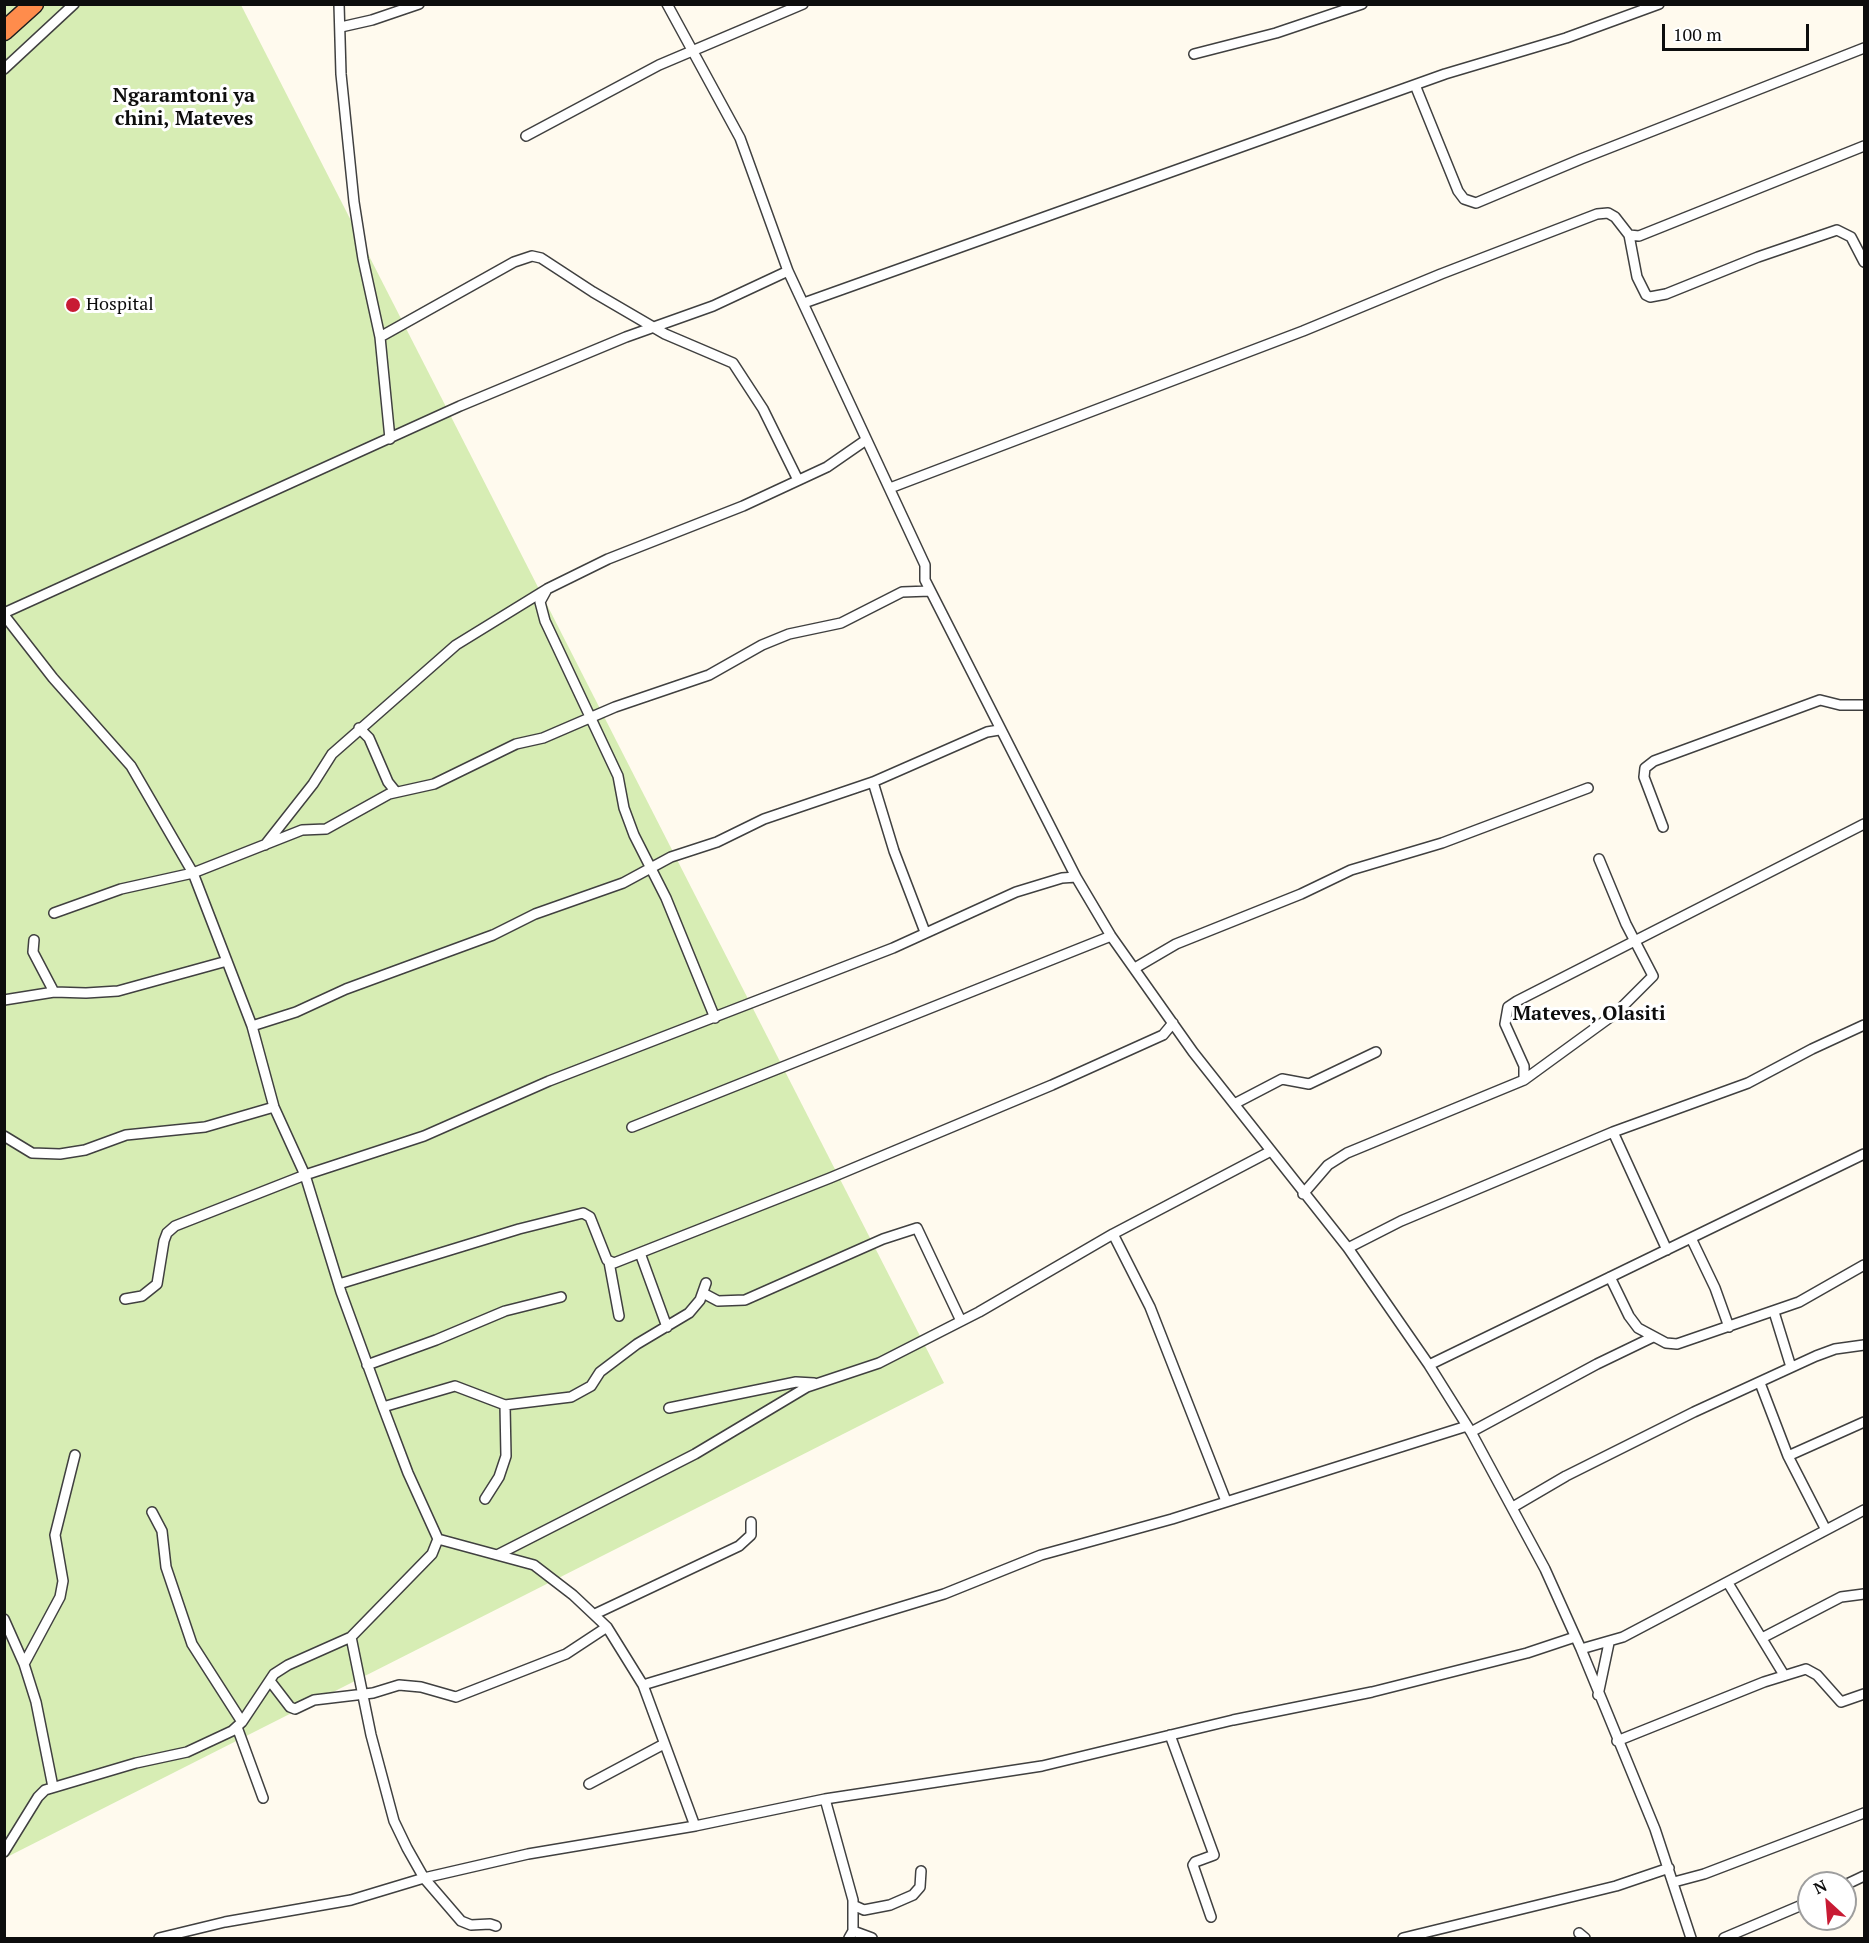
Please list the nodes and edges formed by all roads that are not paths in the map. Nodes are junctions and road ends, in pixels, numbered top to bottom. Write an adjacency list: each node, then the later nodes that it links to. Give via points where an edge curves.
1 (34, 4): 10 (highway)
2 (74, 4): 14 (street)
3 (339, 4): 9 (street)
4 (419, 4): 9 (street)
5 (667, 4): 12 (street)
6 (803, 4): 12 (street)
7 (1362, 4): 13 (street, via 1276,33)
8 (1659, 4): 15 (street)
9 (340, 27): 23 (street, via 354,201)
10 (4, 31)
11 (1864, 48): 15 (street, via 1476,203 1464,199 1458,191)
12 (693, 50): 16 (street); 20 (street, via 740,138)
13 (1194, 54)
14 (4, 69)
15 (1415, 85): 21 (street)
16 (526, 136)
17 (1864, 146): 18 (street, via 1639,236)
18 (1629, 235): 19 (street, via 1637,277 1650,297 1837,230 1851,237); 27 (street, via 1615,217 1597,214)
19 (1864, 262)
20 (788, 271): 21 (street); 22 (street, via 713,306)
21 (804, 303): 25 (street)
22 (654, 327): 23 (street, via 532,256 514,262); 24 (street); 26 (street, via 733,363 763,409)
23 (381, 337): 24 (street)
24 (390, 439): 30 (street)
25 (866, 440): 26 (street, via 844,457); 27 (street)
26 (798, 480): 28 (street, via 608,559)
27 (890, 488): 29 (street, via 925,565)
28 (547, 589): 32 (street, via 541,598 541,609); 33 (street, via 456,645)
29 (930, 591): 32 (street, via 902,592 841,623 789,634 709,675); 34 (street)
30 (4, 614): 43 (street, via 53,678 131,766)
31 (1864, 705): 39 (street, via 1820,700 1654,761 1645,768 1644,777)
32 (590, 718): 37 (street, via 534,741 516,744 434,784); 42 (street, via 618,776 628,820)
33 (359, 728): 37 (street, via 369,738); 40 (street, via 332,754)
34 (999, 730): 35 (street); 44 (street)
35 (873, 782): 42 (street, via 772,816); 46 (street)
36 (1588, 788): 51 (street, via 1442,843 1351,870 1176,944)
37 (396, 792): 40 (street, via 362,807 337,825 302,830)
38 (1864, 824): 49 (street)
39 (1663, 827)
40 (266, 845): 43 (street)
41 (1599, 859): 49 (street)
42 (651, 868): 54 (street); 57 (street, via 481,940)
43 (193, 873): 45 (street, via 121,889); 50 (street)
44 (1076, 877): 46 (street, via 1016,892); 47 (street)
45 (54, 913)
46 (925, 932): 54 (street)
47 (1112, 936): 51 (street); 62 (street)
48 (34, 940): 52 (street, via 33,952)
49 (1635, 941): 59 (street, via 1652,979 1616,1012); 59 (street, via 1508,1007 1505,1024 1524,1066)
50 (227, 961): 52 (street, via 118,991); 57 (street)
51 (1135, 968): 55 (street)
52 (54, 992): 53 (street)
53 (4, 1000)
54 (715, 1018): 67 (street, via 549,1081 424,1136)
55 (1173, 1023): 60 (street); 73 (street, via 1163,1035 1052,1085)
56 (1864, 1025): 63 (street, via 1748,1083)
57 (252, 1026): 61 (street)
58 (1376, 1052): 60 (street, via 1309,1084 1285,1078)
59 (1524, 1080): 68 (street, via 1356,1149 1328,1165)
60 (1236, 1103): 65 (street)
61 (274, 1107): 64 (street, via 205,1127 126,1136 72,1153 32,1153); 67 (street)
62 (632, 1127)
63 (1613, 1131): 71 (street, via 1401,1221); 72 (street)
64 (4, 1136)
65 (1271, 1151): 68 (street); 69 (street)
66 (1864, 1154): 70 (street)
67 (305, 1175): 78 (street); 81 (street, via 170,1229 164,1241 158,1284 141,1296)
68 (1304, 1194): 71 (street)
69 (1113, 1234): 84 (street); 102 (street, via 1150,1307)
70 (1691, 1238): 72 (street); 86 (street)
71 (1348, 1248): 90 (street)
72 (1667, 1250): 76 (street)
73 (640, 1253): 74 (street); 85 (street)
74 (609, 1262): 78 (street, via 590,1217 583,1213); 83 (street)
75 (1864, 1265): 82 (street)
76 (1610, 1277): 87 (street, via 1629,1316 1638,1328); 90 (street)
77 (706, 1283): 79 (street)
78 (339, 1284): 89 (street)
79 (703, 1293): 84 (street, via 718,1301 745,1300 873,1243 917,1228); 85 (street, via 689,1312)
80 (561, 1298): 89 (street, via 505,1311)
81 (125, 1299)
82 (1774, 1312): 86 (street); 91 (street)
83 (619, 1316)
84 (961, 1321): 92 (street, via 879,1363)
85 (667, 1327): 94 (street, via 604,1369 586,1390 564,1400)
86 (1729, 1327): 87 (street, via 1677,1344)
87 (1653, 1337): 98 (street)
88 (1864, 1345): 91 (street, via 1835,1349)
89 (367, 1365): 95 (street)
90 (1429, 1365): 98 (street)
91 (1791, 1367): 93 (street)
92 (816, 1383): 96 (street, via 796,1382); 109 (street, via 695,1454)
93 (1760, 1383): 100 (street); 103 (street, via 1586,1465)
94 (505, 1405): 95 (street, via 455,1386); 101 (street, via 506,1456)
95 (383, 1407): 108 (street)
96 (669, 1408)
97 (1864, 1422): 100 (street)
98 (1469, 1429): 102 (street); 103 (street)
99 (75, 1455): 120 (street, via 55,1535 63,1581 60,1597)
100 (1788, 1456): 107 (street)
101 (485, 1499)
102 (1226, 1501): 123 (street, via 1124,1534 1041,1555 944,1594)
103 (1513, 1507): 115 (street)
104 (1864, 1510): 107 (street)
105 (152, 1512): 127 (street, via 162,1531 166,1567 192,1644)
106 (751, 1522): 112 (street, via 751,1535 739,1546)
107 (1826, 1530): 110 (street)
108 (438, 1539): 109 (street); 116 (street, via 432,1554)
109 (499, 1554): 112 (street, via 534,1565)
110 (1728, 1583): 117 (street); 118 (street)
111 (1864, 1594): 117 (street, via 1841,1598)
112 (595, 1614): 114 (street)
113 (4, 1619): 120 (street)
114 (607, 1627): 123 (street); 124 (street, via 566,1653 456,1697 407,1684)
115 (1575, 1636): 119 (street); 128 (street, via 1527,1653 1372,1692)
116 (351, 1637): 122 (street, via 288,1665); 124 (street)
117 (1762, 1638): 121 (street)
118 (1609, 1643): 119 (street); 126 (street)
119 (1581, 1649): 126 (street)
120 (24, 1664): 132 (street)
121 (1784, 1675): 125 (street, via 1811,1670 1841,1702); 129 (street)
122 (270, 1681): 124 (street, via 295,1709 314,1700); 127 (street)
123 (643, 1685): 130 (street)
124 (362, 1693): 140 (street, via 394,1821)
125 (1864, 1694)
126 (1598, 1695): 129 (street)
127 (240, 1724): 132 (street, via 187,1752); 133 (street)
128 (1170, 1736): 134 (street, via 1042,1766); 144 (street, via 1214,1855 1193,1865)
129 (1617, 1741): 138 (street)
130 (664, 1744): 131 (street); 136 (street)
131 (589, 1784)
132 (54, 1787): 137 (street, via 39,1797)
133 (263, 1798)
134 (825, 1799): 136 (street); 143 (street)
135 (1864, 1813): 141 (street)
136 (695, 1826): 140 (street, via 528,1854)
137 (4, 1852)
138 (1669, 1868): 141 (street); 149 (street, via 1616,1886)
139 (921, 1871): 143 (street, via 920,1887 913,1895 890,1905)
140 (424, 1878): 145 (street, via 461,1920 471,1925); 147 (street, via 351,1900 309,1905)
141 (1674, 1882): 150 (street)
142 (1797, 1907): 151 (street)
143 (853, 1911): 146 (street)
144 (1211, 1917)
145 (496, 1926)
146 (851, 1935): 148 (street)
147 (159, 1938)
148 (872, 1938)
149 (1403, 1938)
150 (1691, 1938)
151 (1724, 1938)

